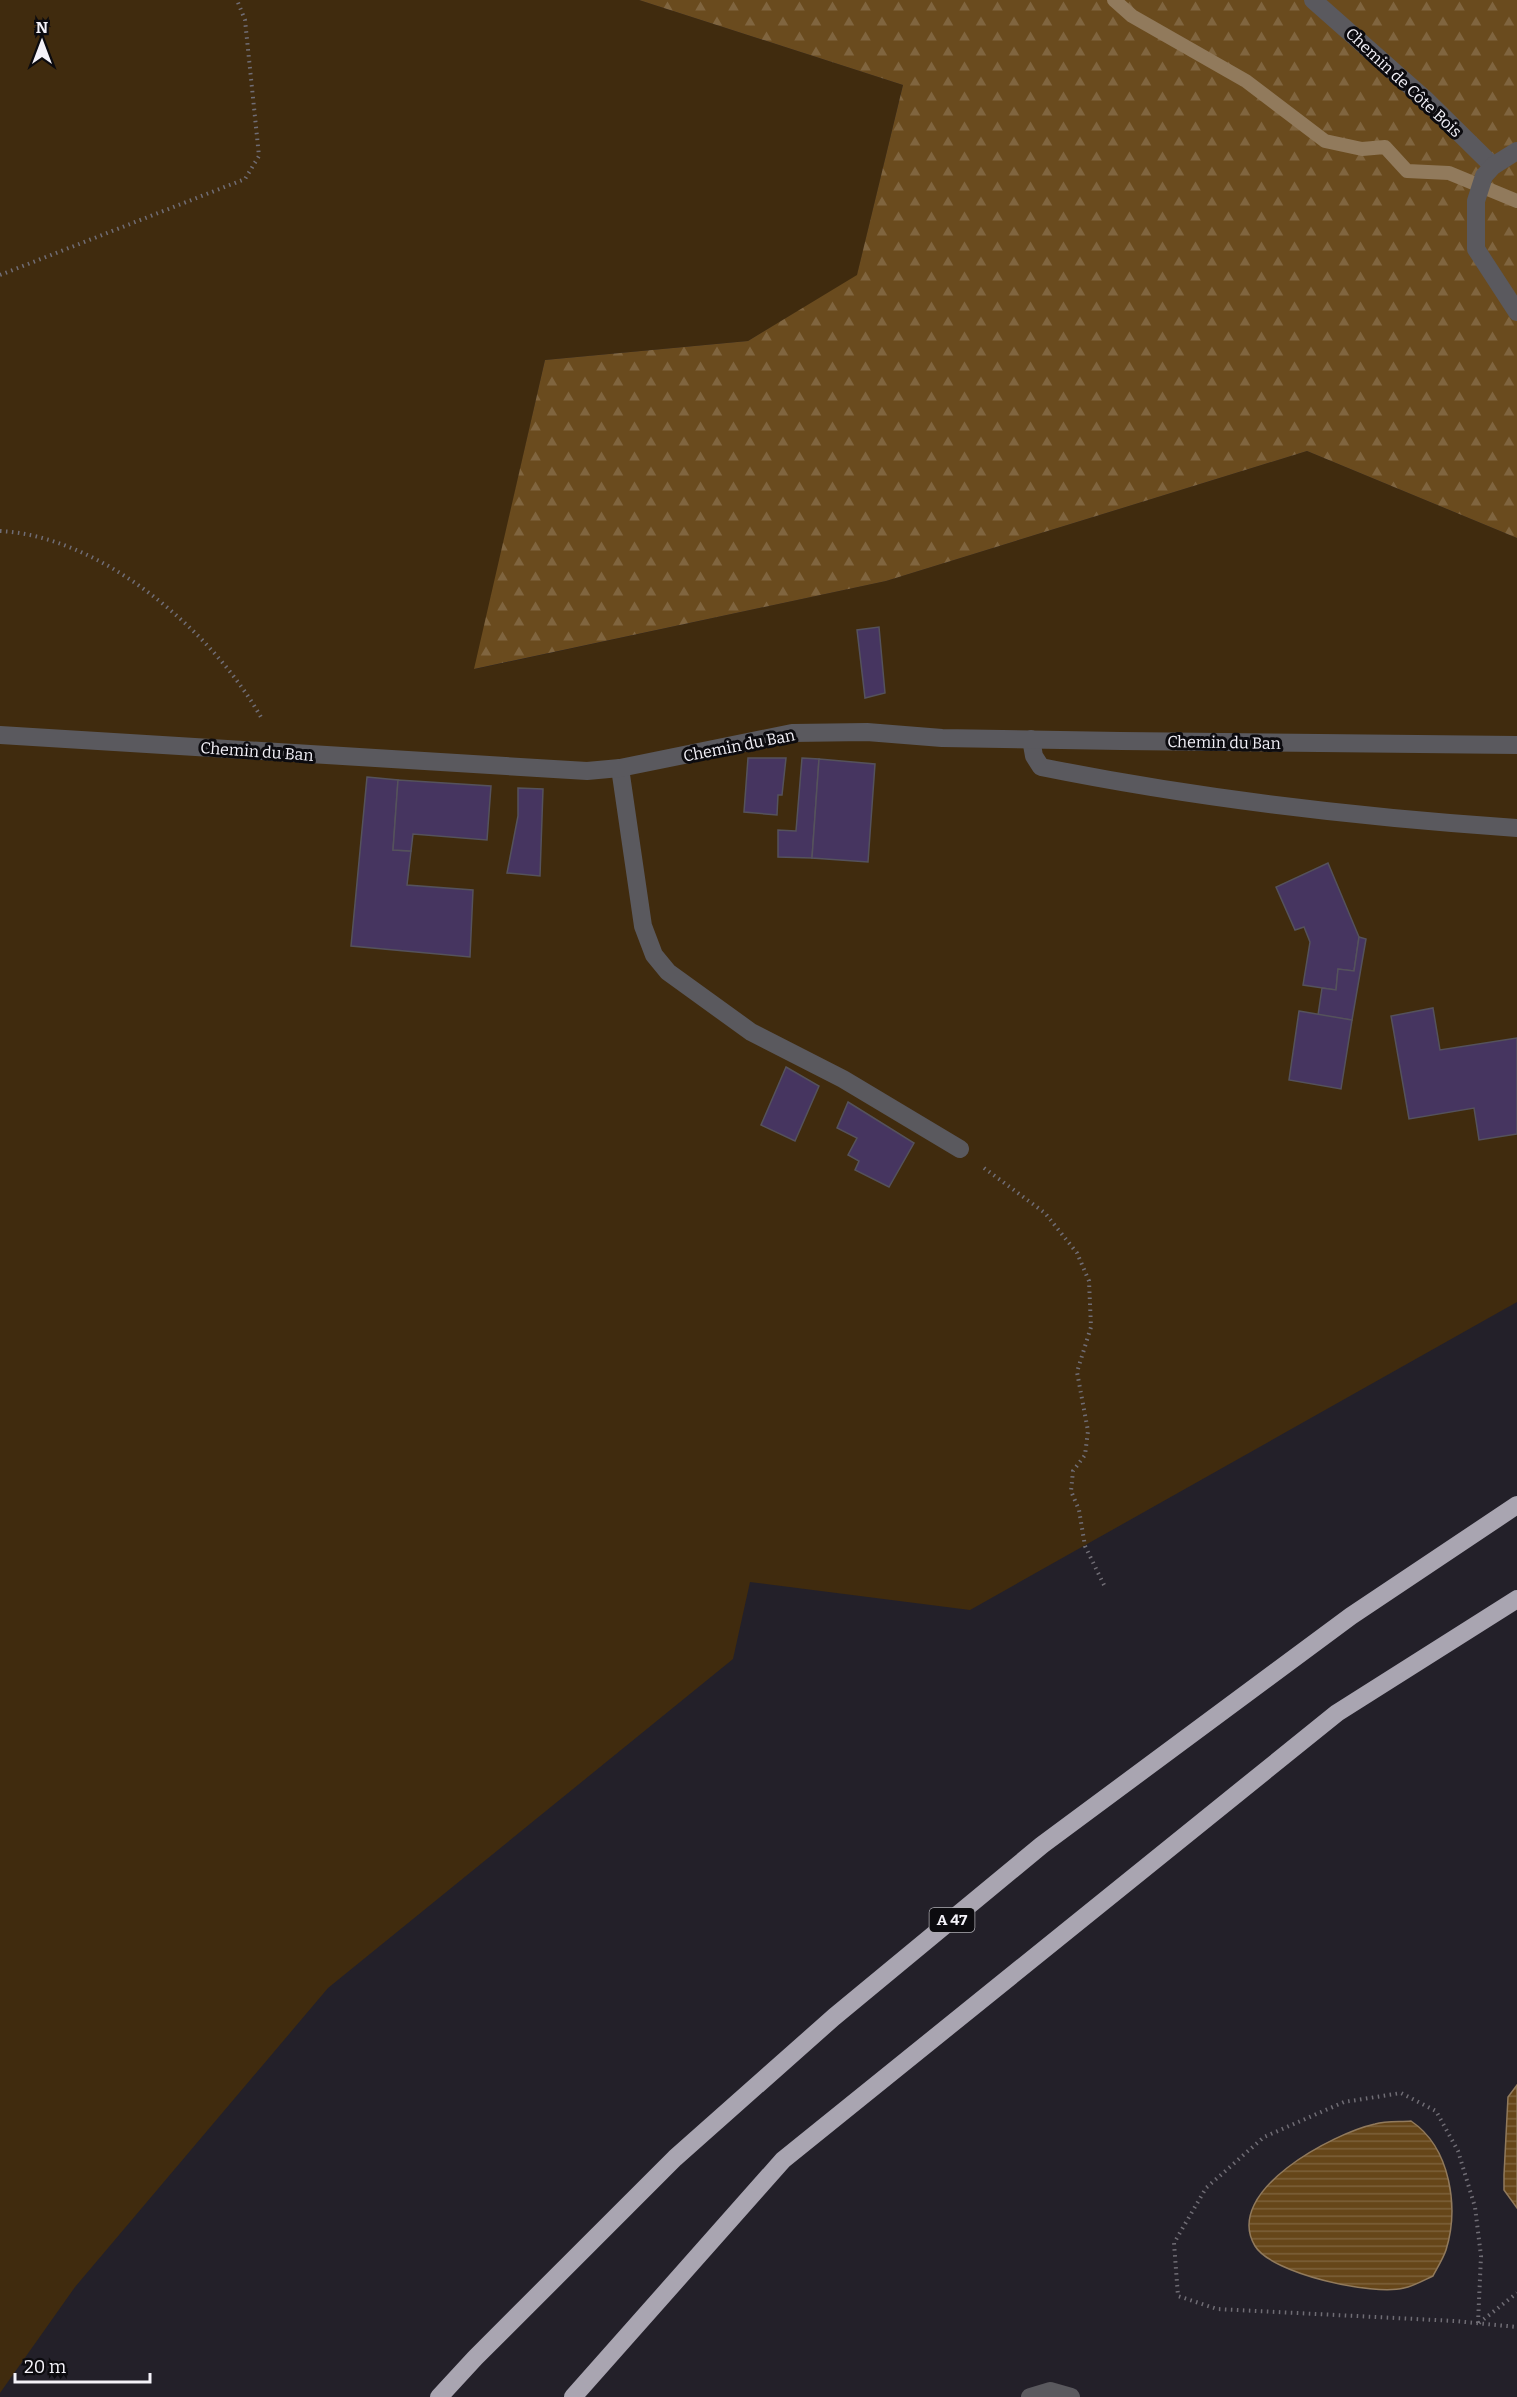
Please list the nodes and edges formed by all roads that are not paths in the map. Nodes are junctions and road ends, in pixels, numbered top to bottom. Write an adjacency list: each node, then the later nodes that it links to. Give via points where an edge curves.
1 (1313, 0): 3 (street, Chemin de Côte Bois, via 1425,99)
2 (1517, 151): 3 (street)
3 (1489, 171): 4 (street, via 1476,201 1476,249)
4 (1517, 312)
5 (0, 735): 8 (street, Chemin du Ban, via 587,771)
6 (1031, 739): 7 (street, Chemin du Ban); 8 (street, Chemin du Ban, via 792,733); 9 (street, via 1041,767 1181,794 1345,815)
7 (1517, 745)
8 (620, 768): 10 (street, via 643,926 654,955 668,972 751,1032 843,1079)
9 (1517, 828)
10 (960, 1149)
11 (1517, 1505): 13 (highway, A 47, via 1351,1616 1051,1838 861,1995 675,2158)
12 (1517, 1599): 14 (highway, via 1337,1713 783,2160)
13 (439, 2397)
14 (573, 2397)
15 (1030, 2397): 16 (street, via 1050,2391)
16 (1071, 2397)

